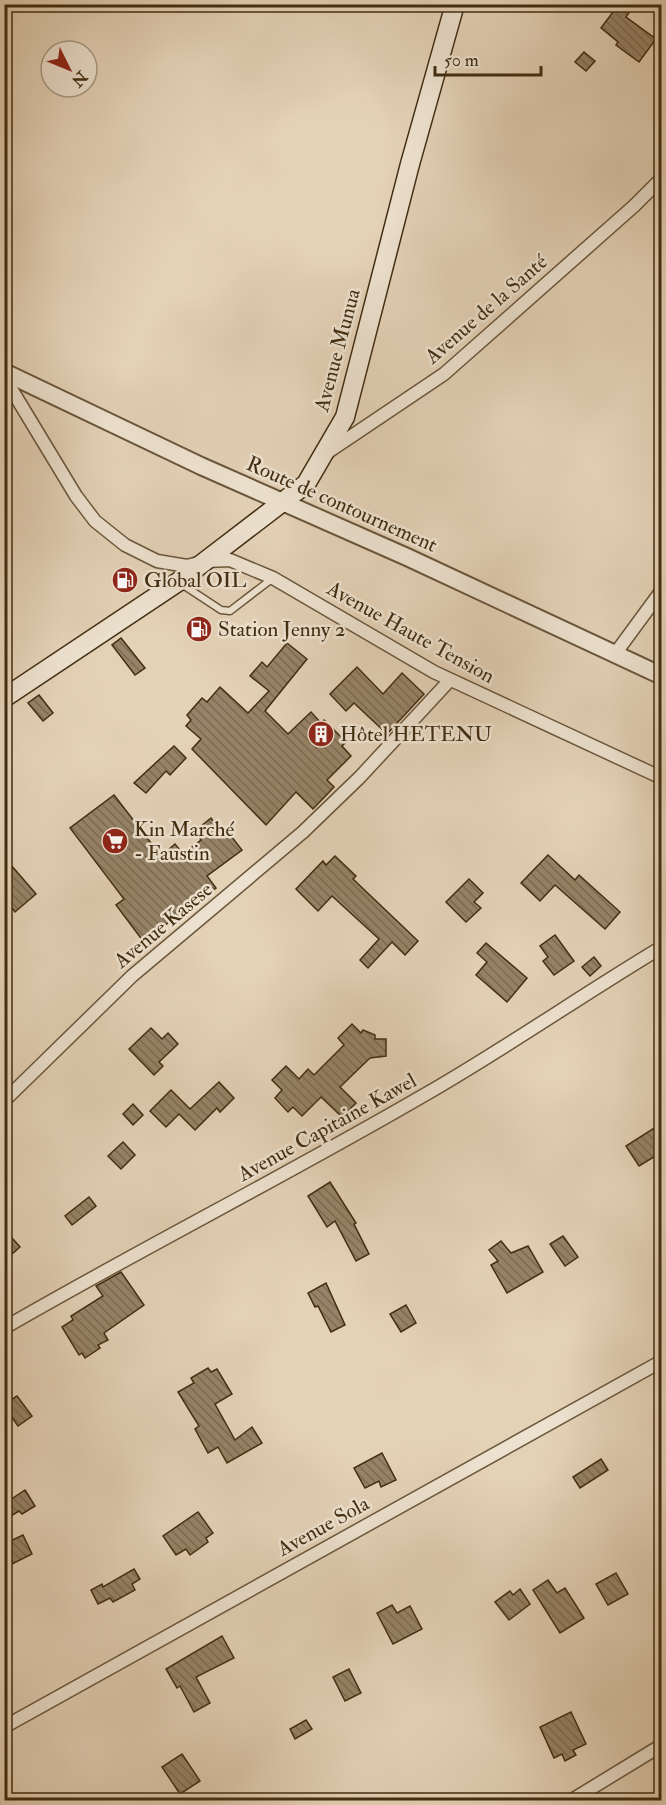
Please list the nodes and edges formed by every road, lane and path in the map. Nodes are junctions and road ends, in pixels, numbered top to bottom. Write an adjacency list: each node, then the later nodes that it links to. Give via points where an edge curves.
1 (455, 4): 5 (main road, Avenue Munua, via 345,417)
2 (662, 178): 5 (street, Avenue de la Santé, via 458,362)
3 (4, 372): 6 (street, Route de contournement)
4 (4, 377): 7 (street, Avenue Haute Tension, via 95,521 125,544 157,561 187,566)
5 (324, 454): 6 (main road, Avenue Munua, via 306,484)
6 (283, 502): 7 (main road, Avenue Munua); 11 (street, Route de contournement)
7 (206, 561): 8 (street, Avenue Haute Tension, via 231,560); 9 (main road, Avenue Munua)
8 (273, 578): 9 (lane, via 231,611 221,610); 13 (street, Avenue Haute Tension)
9 (178, 582): 14 (main road, Avenue Munua)
10 (662, 590): 11 (street)
11 (615, 654): 12 (street, Route de contournement)
12 (662, 676)
13 (450, 680): 15 (street, Avenue Haute Tension); 17 (street, Avenue Kasese, via 303,832 132,976)
14 (4, 698)
15 (662, 778)
16 (662, 947): 18 (street, Avenue Capitaine Kawel, via 426,1094)
17 (4, 1101)
18 (4, 1328)
19 (662, 1361): 20 (street, Avenue Sola)
20 (4, 1727)
21 (662, 1745): 22 (street)
22 (572, 1800)

